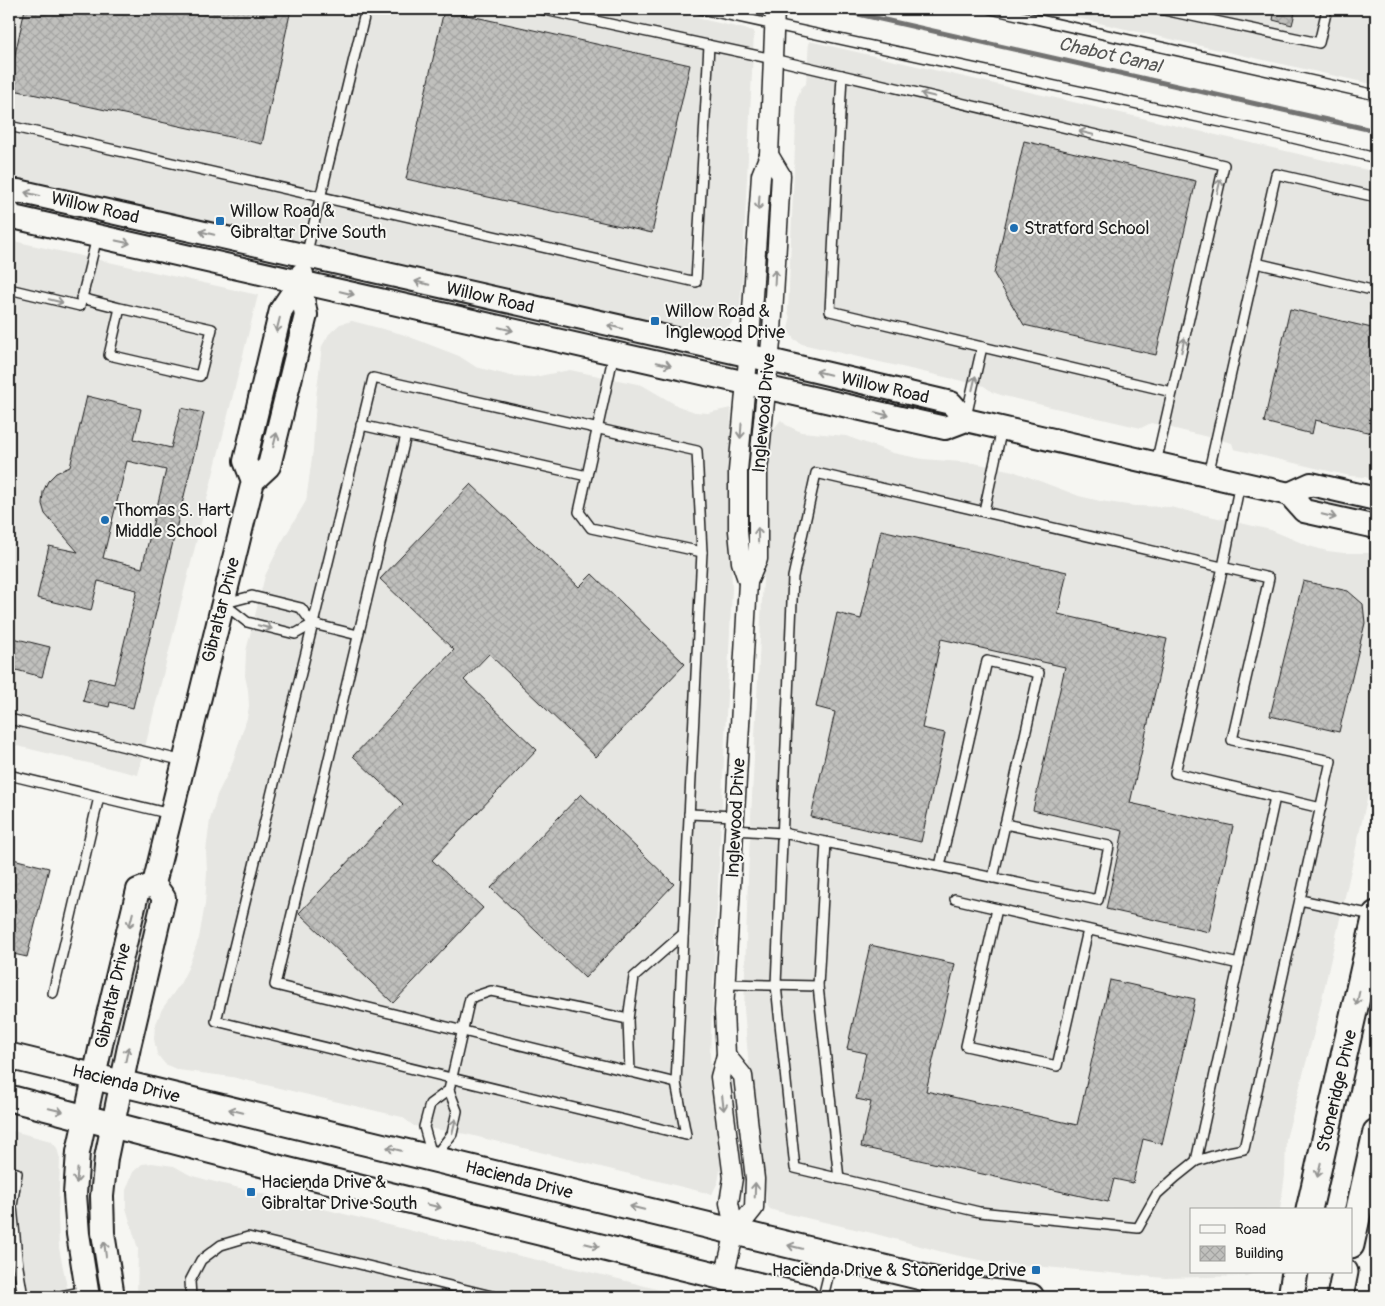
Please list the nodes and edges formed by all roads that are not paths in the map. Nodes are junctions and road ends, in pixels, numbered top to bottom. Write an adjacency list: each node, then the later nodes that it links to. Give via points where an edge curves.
1 (366, 9): 15 (lane)
2 (540, 9): 8 (lane)
3 (701, 9): 7 (lane)
4 (991, 9): 11 (lane)
5 (1160, 9): 6 (lane, via 1319,43)
6 (1327, 9)
7 (775, 18): 9 (street, Inglewood Drive); 13 (lane)
8 (709, 45): 9 (lane); 15 (lane, via 696,282)
9 (773, 59): 10 (lane); 28 (street, Inglewood Drive, via 768,155 781,175 772,332)
10 (842, 75): 26 (lane, via 830,311); 30 (lane, one-way to 10, via 1224,165)
11 (1376, 95)
12 (9, 126): 15 (lane)
13 (1376, 158)
14 (9, 196): 19 (street, Willow Road, one-way to 14, via 18,191)
15 (320, 197): 19 (lane)
16 (1376, 197): 20 (lane, via 1276,174)
17 (9, 212): 18 (street, Willow Road, via 13,217)
18 (97, 236): 21 (street, Willow Road, one-way to 21); 24 (lane)
19 (306, 256): 21 (street, Gibraltar Drive); 28 (street, Willow Road, one-way to 19)
20 (1256, 264): 23 (lane); 37 (lane)
21 (300, 282): 27 (street, Willow Road, one-way to 27); 46 (street, Gibraltar Drive, via 281,310 245,461 253,481)
22 (9, 289): 24 (lane, one-way to 24, via 80,306)
23 (1376, 291)
24 (82, 298): 25 (lane)
25 (120, 308): 25 (lane, via 109,355 200,376 212,329)
26 (982, 347): 30 (lane); 31 (lane, one-way to 26)
27 (614, 353): 29 (street, Willow Road, one-way to 29); 34 (lane)
28 (758, 358): 29 (street, Inglewood Drive); 31 (street, Willow Road, one-way to 28, via 951,403)
29 (755, 385): 31 (street, Willow Road, one-way to 31, via 945,428); 57 (street, Inglewood Drive, via 758,558 748,582)
30 (1172, 392): 36 (lane)
31 (966, 420): 33 (street)
32 (362, 425): 34 (lane, via 373,378); 35 (lane); 47 (lane)
33 (1002, 428): 36 (street); 42 (lane)
34 (597, 429): 38 (lane); 44 (lane, via 697,451)
35 (406, 435): 38 (lane); 48 (lane)
36 (1156, 463): 37 (street)
37 (1208, 475): 39 (street)
38 (587, 476): 44 (lane, via 579,512 591,528)
39 (1240, 482): 40 (street); 45 (lane)
40 (1289, 494): 41 (street, via 1311,484); 43 (street, one-way to 43, via 1304,511)
41 (1376, 499)
42 (984, 511): 45 (lane); 59 (lane, via 816,473 793,576)
43 (1376, 527)
44 (702, 552): 56 (lane)
45 (1223, 567): 53 (lane, via 1175,773); 54 (lane, via 1269,578 1232,740 1331,761)
46 (223, 603): 47 (lane, via 252,596 301,608); 47 (lane, one-way to 47, via 247,622 294,634); 50 (street, Gibraltar Drive)
47 (313, 624): 48 (lane); 81 (lane, via 216,1021)
48 (358, 635): 76 (lane, via 275,985)
49 (9, 719): 50 (lane)
50 (184, 761): 55 (street, Gibraltar Drive)
51 (9, 775): 52 (lane)
52 (100, 797): 55 (lane); 74 (lane)
53 (1276, 797): 54 (lane); 70 (lane)
54 (1321, 808): 65 (lane)
55 (171, 814): 63 (street, Gibraltar Drive)
56 (689, 814): 57 (lane); 69 (lane)
57 (735, 823): 59 (lane); 71 (street, Inglewood Drive)
58 (1005, 824): 61 (lane, via 1039,673 987,661); 62 (lane); 62 (lane, via 1109,846 1098,900)
59 (783, 833): 60 (lane); 72 (lane)
60 (826, 842): 61 (lane); 73 (lane)
61 (940, 866): 62 (lane)
62 (993, 878)
63 (154, 884): 80 (street, Gibraltar Drive, one-way to 80, via 138,890); 82 (street, Gibraltar Drive, one-way to 63, via 164,898)
64 (955, 899): 66 (lane)
65 (1300, 900): 67 (lane); 90 (lane, via 1244,1149)
66 (997, 909): 68 (lane); 68 (lane, via 966,1046 1058,1066)
67 (1376, 915): 93 (main road, Stoneridge Drive, one-way to 93)
68 (1088, 930): 70 (lane)
69 (683, 934): 75 (lane, via 634,978); 83 (lane)
70 (1239, 964): 90 (lane)
71 (726, 984): 72 (lane); 77 (street, Inglewood Drive)
72 (776, 985): 73 (lane); 92 (lane, via 795,1168)
73 (818, 986): 92 (lane)
74 (52, 993)
75 (628, 1019): 76 (lane, via 491,991 470,998); 79 (lane)
76 (462, 1031): 79 (lane); 81 (lane)
77 (726, 1055): 94 (street, Inglewood Drive, one-way to 94, via 720,1077 733,1178 729,1203); 94 (street, Inglewood Drive, one-way to 77, via 754,1208 755,1179 743,1076)
78 (9, 1056): 80 (main road, Hacienda Drive)
79 (630, 1072): 83 (lane)
80 (94, 1076): 82 (main road, Hacienda Drive); 86 (street, Gibraltar Drive)
81 (451, 1078): 83 (lane, via 686,1134); 84 (lane)
82 (122, 1083): 87 (street, Gibraltar Drive); 89 (main road, Hacienda Drive, one-way to 82)
83 (676, 1083)
84 (449, 1090): 89 (lane, one-way to 84, via 452,1134 457,1111); 89 (lane, via 430,1104 424,1127)
85 (9, 1098): 86 (main road, one-way to 86)
86 (85, 1117): 87 (main road); 100 (street, Gibraltar Drive, one-way to 100, via 75,1194)
87 (113, 1124): 99 (main road, one-way to 99, via 282,1169); 103 (street, Gibraltar Drive, one-way to 87, via 103,1232 102,1196)
88 (1376, 1132): 95 (main road)
89 (433, 1159): 94 (main road, Hacienda Drive, one-way to 89)
90 (1196, 1161): 92 (lane, via 1157,1194 1138,1228 979,1212)
91 (9, 1171): 101 (lane, via 17,1173 12,1206)
92 (839, 1179)
93 (1309, 1208)
94 (735, 1232): 96 (main road, Hacienda Drive, one-way to 94); 99 (street, Inglewood Drive)
95 (1352, 1240)
96 (833, 1256): 107 (lane); 108 (main road, Hacienda Drive, via 975,1290)
97 (1295, 1274): 109 (main road)
98 (1345, 1274): 110 (main road)
99 (724, 1277): 106 (main road)
100 (87, 1294): 102 (lane)
101 (23, 1297)
102 (56, 1297)
103 (113, 1297)
104 (191, 1297): 105 (lane, via 190,1281 201,1260 221,1246 248,1237)
105 (496, 1297)
106 (805, 1297)
107 (823, 1297)
108 (1031, 1297)
109 (1291, 1297)
110 (1340, 1297)

